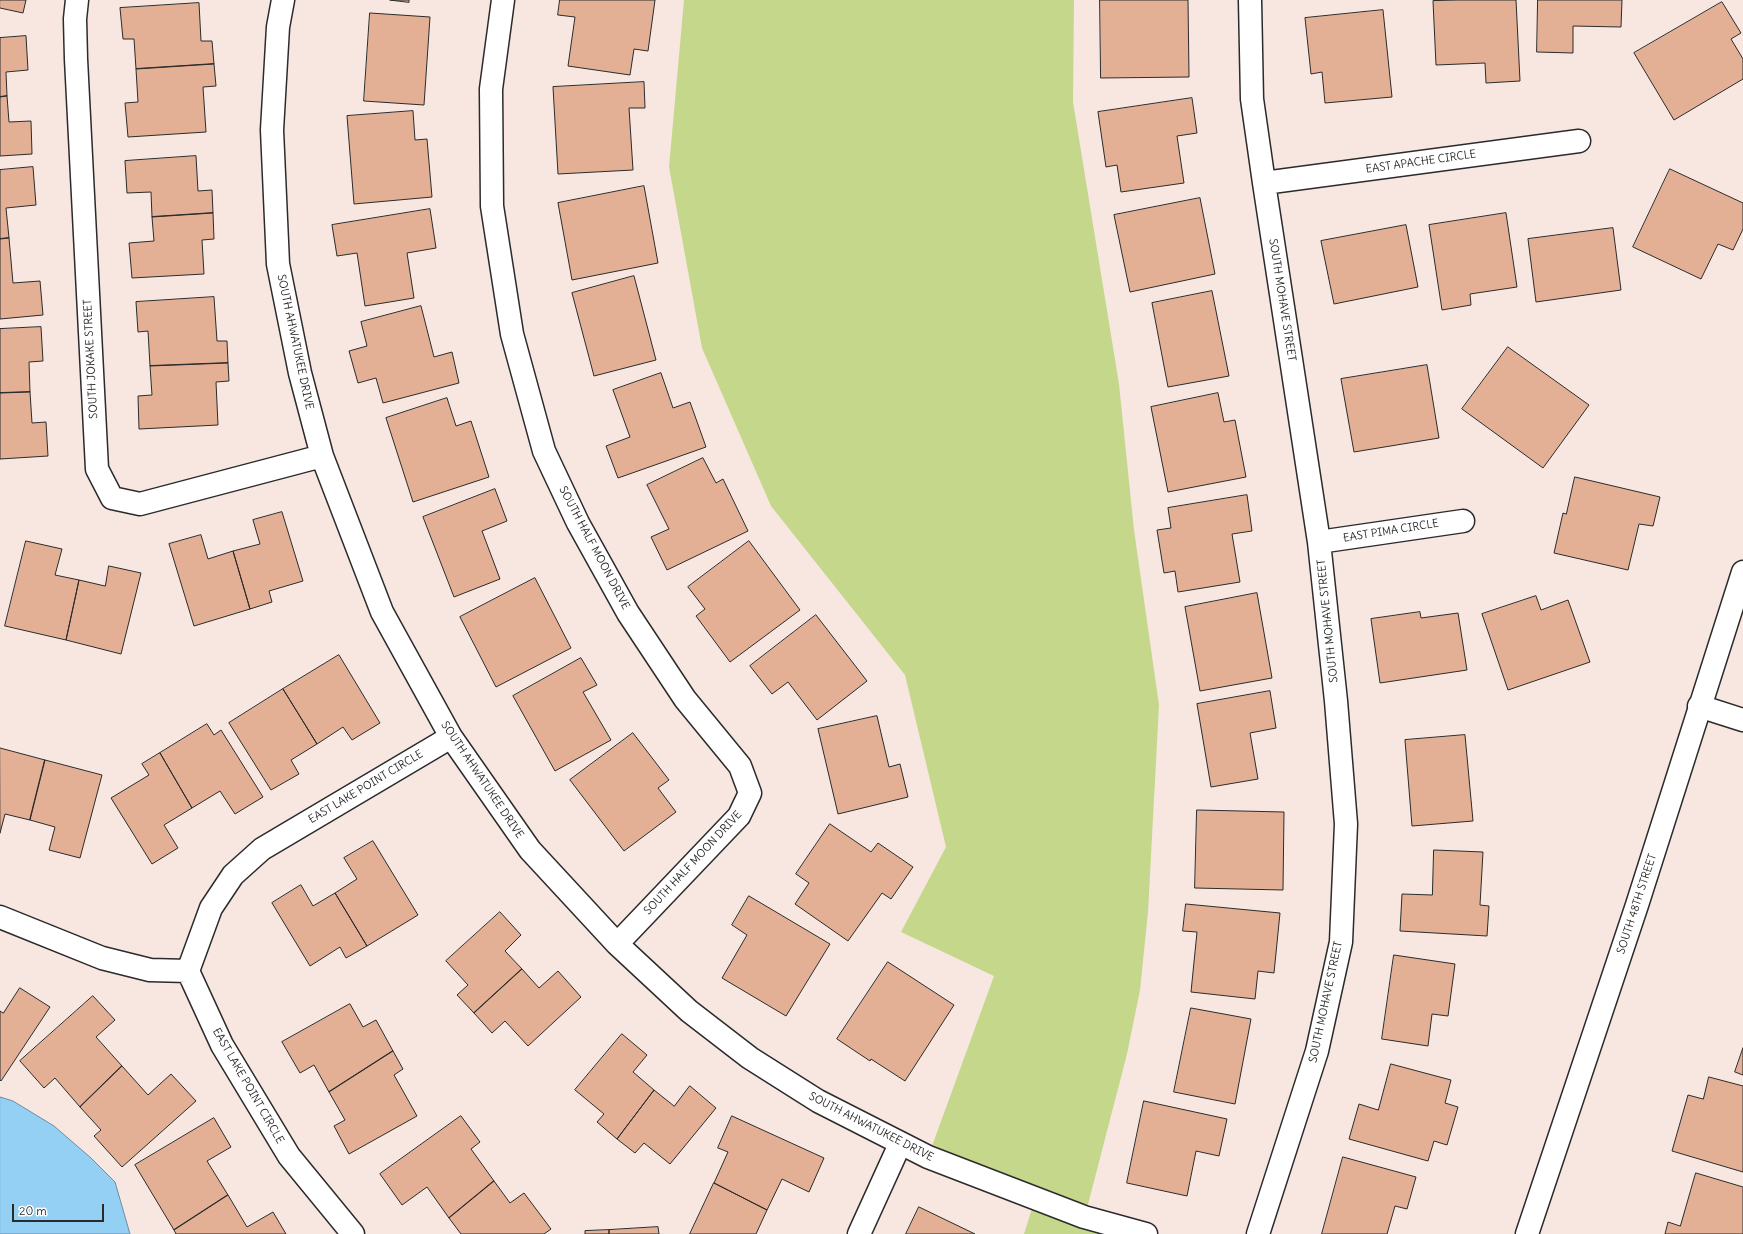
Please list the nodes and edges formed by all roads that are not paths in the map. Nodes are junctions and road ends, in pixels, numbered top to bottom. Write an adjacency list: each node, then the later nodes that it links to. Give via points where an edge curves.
1 (77, 0): 7 (street, SOUTH JOKAKE STREET, via 76,53 97,469 112,498 140,504)
2 (283, 0): 7 (street, SOUTH AHWATUKEE DRIVE, via 278,27 272,130 278,264 300,373)
3 (503, 0): 15 (street, SOUTH HALF MOON DRIVE, via 491,89 492,206 512,334 544,451 578,523 628,613 685,699 740,766 750,793 739,816)
4 (1250, 0): 6 (street, SOUTH MOHAVE STREET, via 1252,99)
5 (1579, 141): 6 (street, EAST APACHE CIRCLE)
6 (1264, 183): 9 (street, SOUTH MOHAVE STREET)
7 (322, 456): 13 (street, SOUTH AHWATUKEE DRIVE, via 382,612)
8 (1463, 521): 9 (street, EAST PIMA CIRCLE)
9 (1319, 542): 21 (street, SOUTH MOHAVE STREET, via 1346,824 1340,942 1317,1051)
10 (1743, 572): 11 (street, SOUTH 48TH STREET, via 1719,652)
11 (1699, 706): 12 (street); 22 (street, SOUTH 48TH STREET, via 1637,905)
12 (1743, 720)
13 (451, 737): 15 (street, SOUTH AHWATUKEE DRIVE, via 530,850); 16 (street, EAST LAKE POINT CIRCLE, via 262,849 233,875 211,908)
14 (0, 917): 16 (street, via 102,958 150,970)
15 (617, 944): 17 (street, SOUTH AHWATUKEE DRIVE, via 689,1011 750,1058 818,1102)
16 (188, 972): 18 (street, EAST LAKE POINT CIRCLE, via 222,1046 289,1156)
17 (900, 1144): 19 (street); 20 (street, SOUTH AHWATUKEE DRIVE, via 1035,1199)
18 (353, 1234)
19 (858, 1234)
20 (1146, 1234)
21 (1258, 1234)
22 (1527, 1234)

